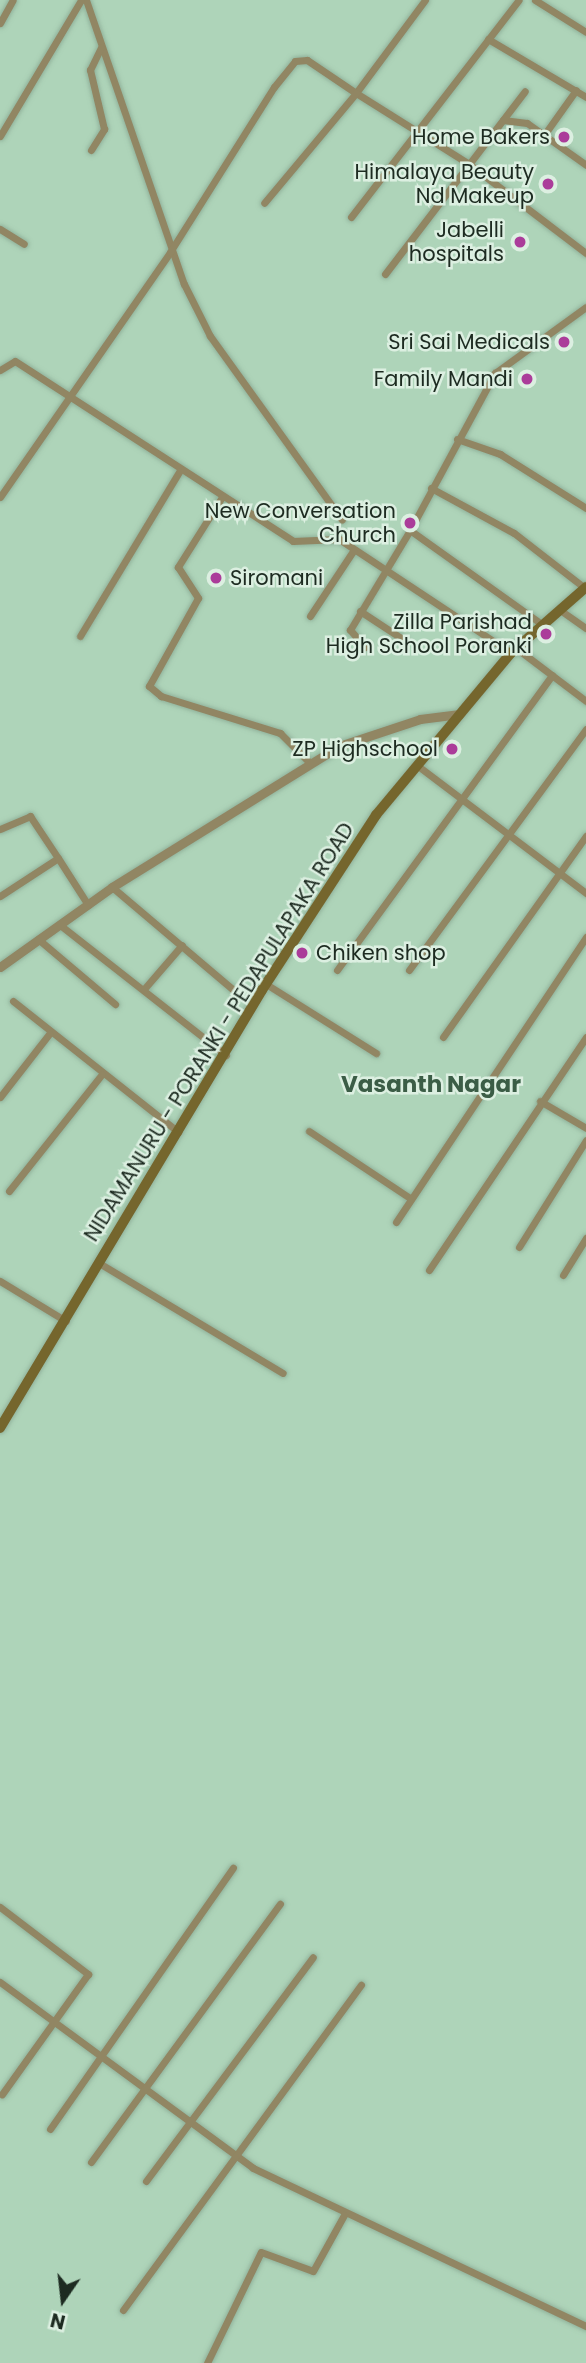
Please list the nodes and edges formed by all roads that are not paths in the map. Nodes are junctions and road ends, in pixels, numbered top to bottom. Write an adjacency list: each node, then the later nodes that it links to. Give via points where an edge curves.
1 (13, 0): 6 (street)
2 (83, 0): 9 (street); 17 (street)
3 (424, 0): 12 (street)
4 (519, 0): 8 (street)
5 (535, 0): 7 (street)
6 (0, 23)
7 (586, 32)
8 (488, 39): 10 (street); 15 (street)
9 (101, 47): 18 (street, via 90,70 104,129); 26 (street)
10 (576, 90): 13 (street); 16 (street)
11 (525, 91): 14 (street)
12 (355, 93): 15 (street); 22 (street); 26 (street, via 307,60 295,61)
13 (586, 97)
14 (503, 120): 16 (street, via 517,118); 21 (street)
15 (415, 133): 21 (street); 23 (street)
16 (544, 135): 20 (street)
17 (0, 136)
18 (91, 150)
19 (586, 154): 20 (street)
20 (583, 163)
21 (469, 164): 27 (street); 28 (street)
22 (264, 204)
23 (351, 217)
24 (0, 229): 25 (street)
25 (24, 244)
26 (170, 252): 31 (street); 38 (street, via 210,337)
27 (586, 253)
28 (385, 274)
29 (586, 307): 32 (street, via 500,367)
30 (0, 370): 31 (street, via 15,360)
31 (67, 397): 33 (street); 35 (street)
32 (457, 439): 34 (street); 37 (street, via 500,454)
33 (179, 472): 36 (street); 48 (street)
34 (431, 488): 39 (street); 42 (street, via 514,533)
35 (0, 497)
36 (222, 497): 40 (street, via 292,541 311,545 335,537); 56 (street, via 178,567 198,598 149,686 161,696 280,733)
37 (586, 508)
38 (342, 520)
39 (410, 530): 41 (street); 46 (street)
40 (353, 551): 41 (street); 45 (street)
41 (384, 568): 44 (street); 51 (street)
42 (585, 588): 43 (main road, NIDAMANURU - PORANKI - PEDAPULAPAKA ROAD)
43 (559, 610): 46 (main road, NIDAMANURU - PORANKI - PEDAPULAPAKA ROAD); 47 (street)
44 (360, 611): 49 (street); 50 (street, via 349,634)
45 (310, 616)
46 (543, 625): 51 (main road, NIDAMANURU - PORANKI - PEDAPULAPAKA ROAD)
47 (586, 628)
48 (79, 636)
49 (404, 640)
50 (365, 647)
51 (514, 651): 52 (street); 54 (main road, NIDAMANURU - PORANKI - PEDAPULAPAKA ROAD)
52 (552, 675): 53 (street); 58 (street)
53 (586, 701)
54 (460, 713): 56 (street, via 373,733); 57 (main road, NIDAMANURU - PORANKI - PEDAPULAPAKA ROAD)
55 (586, 729): 61 (street)
56 (310, 763): 64 (street)
57 (418, 766): 58 (street); 75 (main road, NIDAMANURU - PORANKI - PEDAPULAPAKA ROAD, via 376,815)
58 (461, 799): 61 (street); 73 (street)
59 (0, 829): 62 (street, via 27,815)
60 (586, 836): 63 (street)
61 (508, 839): 63 (street); 74 (street)
62 (58, 858): 66 (street); 67 (street)
63 (560, 873): 65 (street); 81 (street)
64 (112, 887): 67 (street); 71 (street)
65 (586, 893)
66 (0, 896)
67 (88, 905): 68 (street)
68 (60, 925): 70 (street); 76 (street)
69 (586, 937): 93 (street)
70 (38, 939): 72 (street); 79 (street)
71 (181, 945): 76 (street); 77 (street)
72 (0, 967)
73 (337, 970)
74 (408, 970)
75 (266, 984): 83 (street); 84 (main road, NIDAMANURU - PORANKI - PEDAPULAPAKA ROAD)
76 (144, 989): 84 (street)
77 (236, 992)
78 (13, 1001): 80 (street)
79 (115, 1004)
80 (49, 1034): 85 (street); 86 (street)
81 (443, 1037)
82 (586, 1037): 87 (street)
83 (376, 1053)
84 (226, 1055): 90 (main road, NIDAMANURU - PORANKI - PEDAPULAPAKA ROAD)
85 (102, 1074): 90 (street); 92 (street)
86 (0, 1097)
87 (540, 1101): 88 (street); 98 (street)
88 (586, 1128)
89 (309, 1131): 93 (street)
90 (178, 1132): 97 (main road, NIDAMANURU - PORANKI - PEDAPULAPAKA ROAD)
91 (586, 1140): 96 (street)
92 (9, 1191)
93 (410, 1198): 94 (street)
94 (396, 1222)
95 (586, 1237): 99 (street)
96 (519, 1247)
97 (99, 1264): 101 (main road, NIDAMANURU - PORANKI - PEDAPULAPAKA ROAD); 102 (street)
98 (429, 1270)
99 (563, 1275)
100 (0, 1281): 101 (street)
101 (66, 1321): 103 (main road, NIDAMANURU - PORANKI - PEDAPULAPAKA ROAD)
102 (283, 1373)
103 (0, 1429)
104 (233, 1867): 111 (street)
105 (280, 1904): 112 (street)
106 (0, 1908): 110 (street, via 88,1973)
107 (313, 1957): 114 (street)
108 (0, 1982): 110 (street)
109 (361, 1985): 116 (street)
110 (57, 2022): 111 (street); 113 (street)
111 (102, 2056): 112 (street); 115 (street)
112 (145, 2091): 114 (street); 117 (street)
113 (2, 2094)
114 (190, 2125): 116 (street); 118 (street)
115 (50, 2129)
116 (237, 2156): 119 (street); 120 (street)
117 (91, 2162)
118 (146, 2181)
119 (344, 2215): 121 (street); 122 (street, via 313,2271 261,2252)
120 (123, 2310)
121 (586, 2326)
122 (207, 2363)

